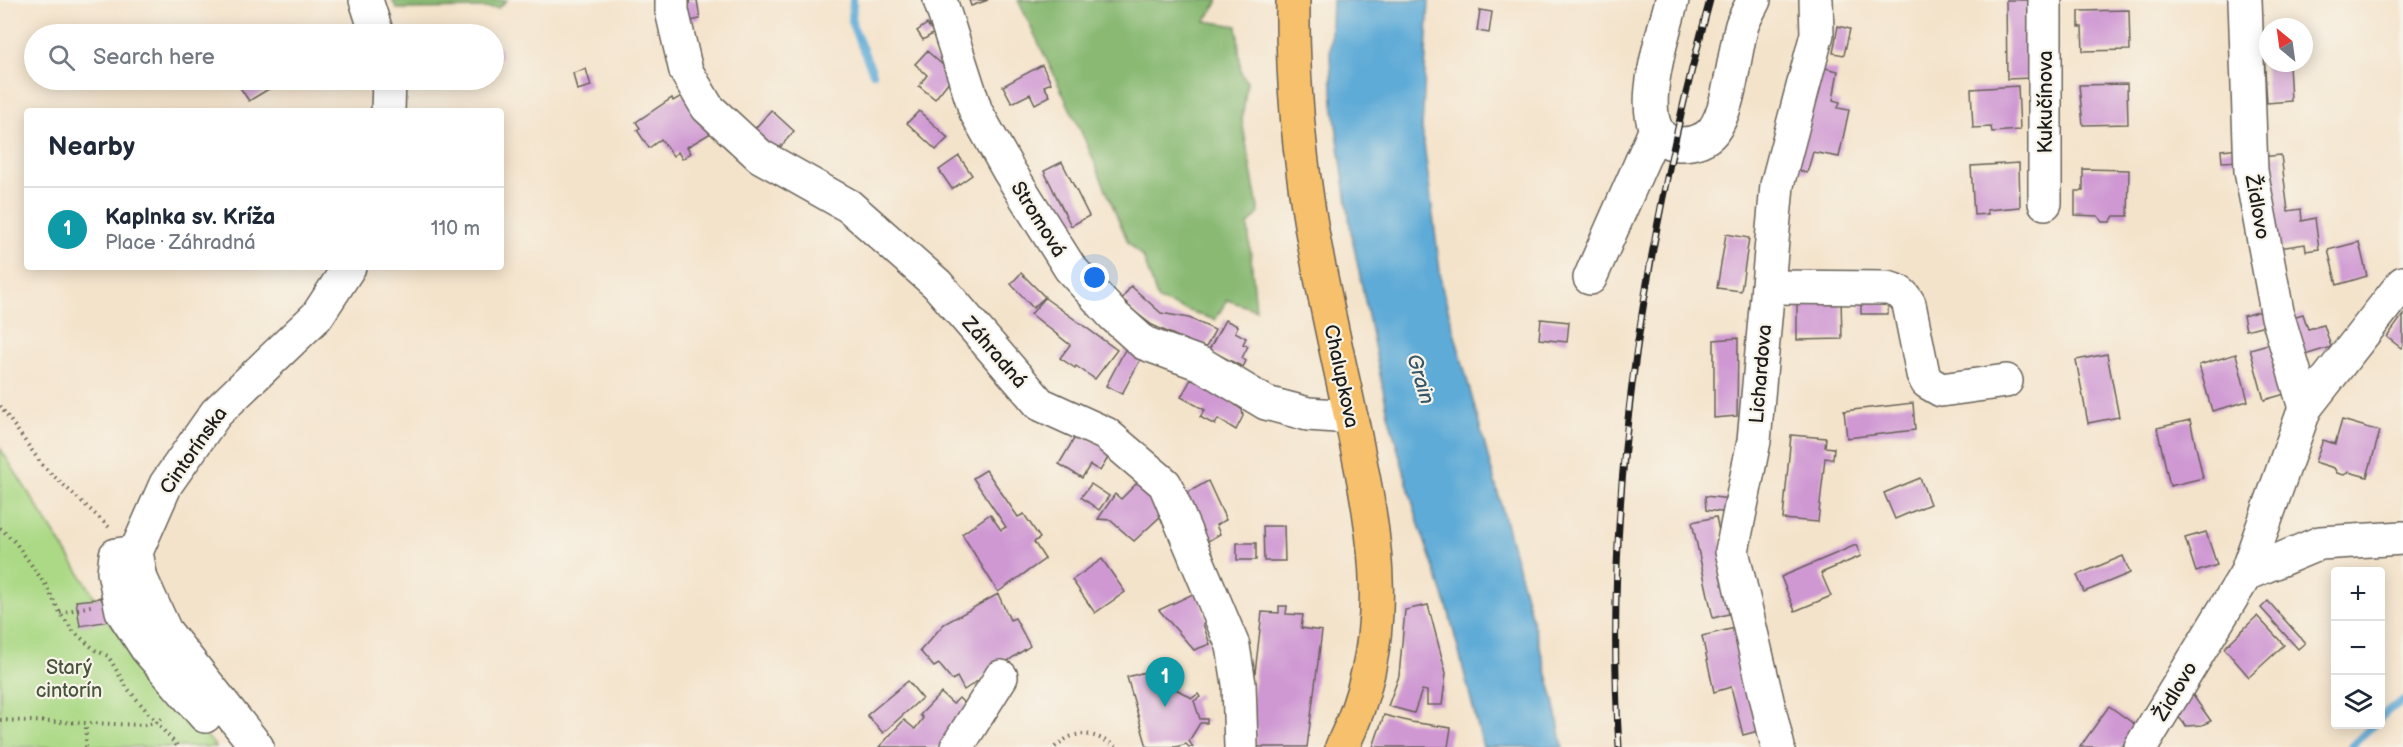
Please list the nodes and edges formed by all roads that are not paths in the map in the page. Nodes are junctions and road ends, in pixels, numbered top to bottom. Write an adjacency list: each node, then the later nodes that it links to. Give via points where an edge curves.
1 (366, 0): 10 (street)
2 (672, 0): 29 (street, Záhradná, via 686,71 707,107 760,156 849,206 937,284 1040,404 1106,434 1165,484 1233,646)
3 (940, 0): 21 (street, Stromová, via 976,112 1070,268 1114,316 1144,343 1201,364 1266,403 1308,414)
4 (1293, 0): 21 (main road, Chalupkova, via 1303,168 1312,232)
5 (1672, 0): 13 (street, via 1652,85 1650,109)
6 (1754, 0): 13 (street, via 1743,23 1722,115 1712,132 1695,142 1674,143)
7 (1816, 0): 18 (street, Lichardova, via 1817,34 1777,185)
8 (2045, 0): 14 (street, Kukučínova)
9 (2245, 0): 20 (street, Židlovo, via 2251,171 2278,317)
10 (374, 24)
11 (389, 90): 12 (street)
12 (388, 108)
13 (1656, 129): 16 (street)
14 (2045, 203)
15 (347, 270): 23 (street, Cintorínska, via 316,316 216,413 166,484)
16 (1590, 278)
17 (2403, 282): 20 (street, Židlovo)
18 (1768, 287): 19 (street, via 1899,291 1909,304 1927,382 1941,390); 31 (street, Lichardova, via 1754,441 1732,551)
19 (2006, 381)
20 (2306, 408): 24 (street, Židlovo)
21 (1351, 417): 30 (main road, Chalupkova, via 1372,522 1378,596 1370,670)
22 (2403, 538): 24 (street, via 2320,543)
23 (136, 552): 26 (street, via 116,555 114,572 122,611 147,649); 27 (street, via 141,579 165,631)
24 (2246, 574): 32 (street, Židlovo)
25 (1001, 676): 28 (street)
26 (231, 747)
27 (257, 747)
28 (957, 747)
29 (1241, 747)
30 (1342, 747)
31 (1778, 747)
32 (2141, 747)

